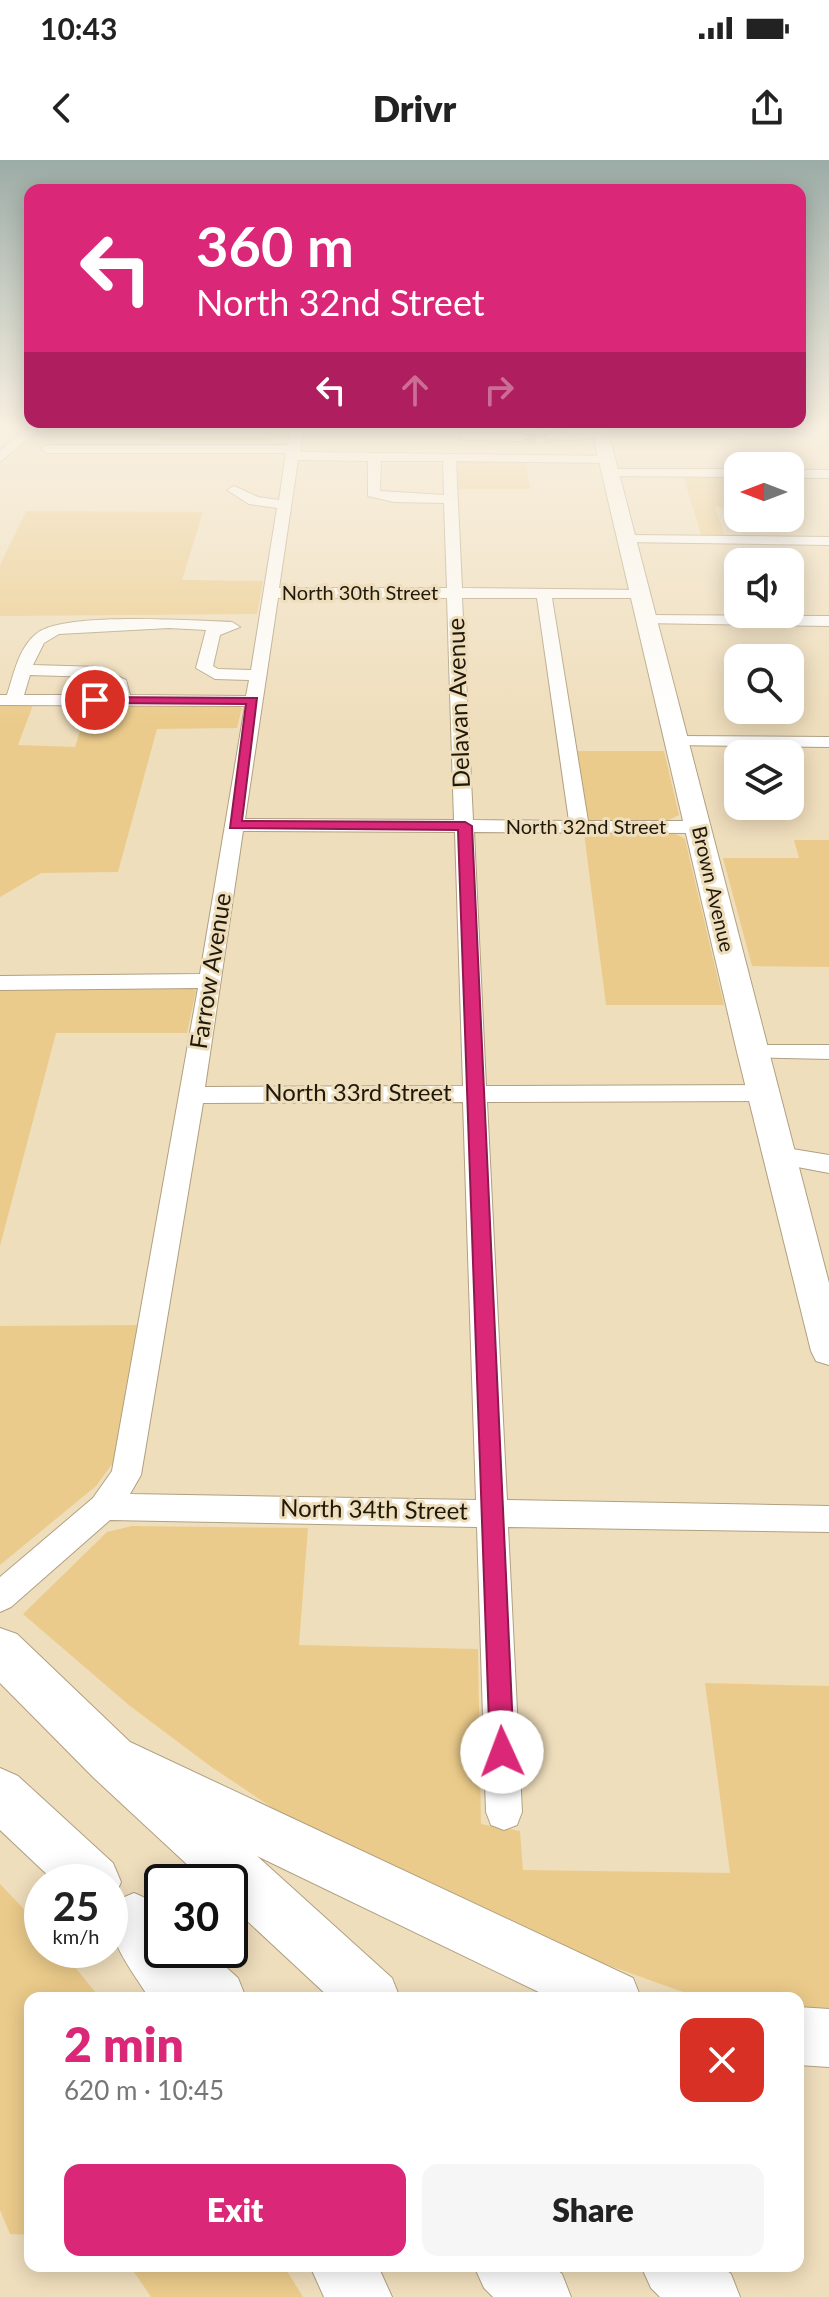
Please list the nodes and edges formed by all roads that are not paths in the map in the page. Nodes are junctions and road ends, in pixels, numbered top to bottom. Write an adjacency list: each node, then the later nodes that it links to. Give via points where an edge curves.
1 (281, 527): 6 (street, Farrow Avenue)
2 (451, 527): 9 (street, Delavan Avenue)
3 (625, 527): 4 (main road, Brown Avenue)
4 (628, 539): 5 (street); 8 (main road, Brown Avenue)
5 (829, 541)
6 (270, 593): 9 (street, North 30th Street); 13 (street, Farrow Avenue)
7 (544, 593): 8 (street, North 30th Street); 9 (street, North 30th Street); 23 (street)
8 (642, 593): 10 (main road, Brown Avenue)
9 (455, 594): 22 (street, Delavan Avenue)
10 (648, 620): 11 (street); 19 (main road, Brown Avenue)
11 (829, 621)
12 (228, 627): 13 (street); 14 (street, via 169,623 57,629 41,633); 15 (street, via 213,632 204,668 215,674)
13 (264, 628): 15 (street, Farrow Avenue)
14 (25, 670): 16 (street); 17 (street, via 99,672 120,684)
15 (257, 675): 18 (street, Farrow Avenue)
16 (7, 700): 17 (street)
17 (122, 700): 18 (street)
18 (253, 701): 21 (street, Farrow Avenue)
19 (678, 741): 20 (street); 24 (main road, Brown Avenue)
20 (829, 742)
21 (234, 825): 22 (street, North 32nd Street); 25 (street, Farrow Avenue)
22 (465, 826): 23 (street, North 32nd Street); 29 (street, Delavan Avenue)
23 (579, 826): 24 (street, North 32nd Street)
24 (698, 827): 27 (main road, Brown Avenue)
25 (209, 981): 26 (street); 31 (street, Farrow Avenue)
26 (0, 983)
27 (752, 1052): 28 (street); 30 (main road, Brown Avenue)
28 (829, 1052)
29 (476, 1092): 30 (street, North 33rd Street); 31 (street, North 33rd Street); 37 (street, Delavan Avenue)
30 (764, 1093): 32 (main road, Brown Avenue)
31 (192, 1095): 36 (street, Farrow Avenue, via 126,1475)
32 (780, 1156): 33 (street); 34 (main road, Brown Avenue)
33 (829, 1164)
34 (819, 1271): 35 (main road, Brown Avenue)
35 (829, 1351)
36 (104, 1507): 37 (street, North 34th Street); 39 (street)
37 (494, 1512): 38 (street, North 34th Street); 43 (street, Delavan Avenue)
38 (829, 1519)
39 (0, 1597)
40 (0, 1650): 41 (highway)
41 (112, 1760): 48 (highway); 49 (highway)
42 (0, 1794): 44 (highway)
43 (504, 1812)
44 (75, 1864)
45 (143, 1928): 46 (highway); 47 (highway)
46 (178, 1992)
47 (212, 1992)
48 (365, 1992)
49 (600, 1992)
50 (804, 2036): 51 (highway)
51 (829, 2038)
52 (345, 2272): 55 (highway)
53 (512, 2272): 56 (highway)
54 (680, 2272): 57 (highway)
55 (360, 2297)
56 (539, 2297)
57 (708, 2297)

